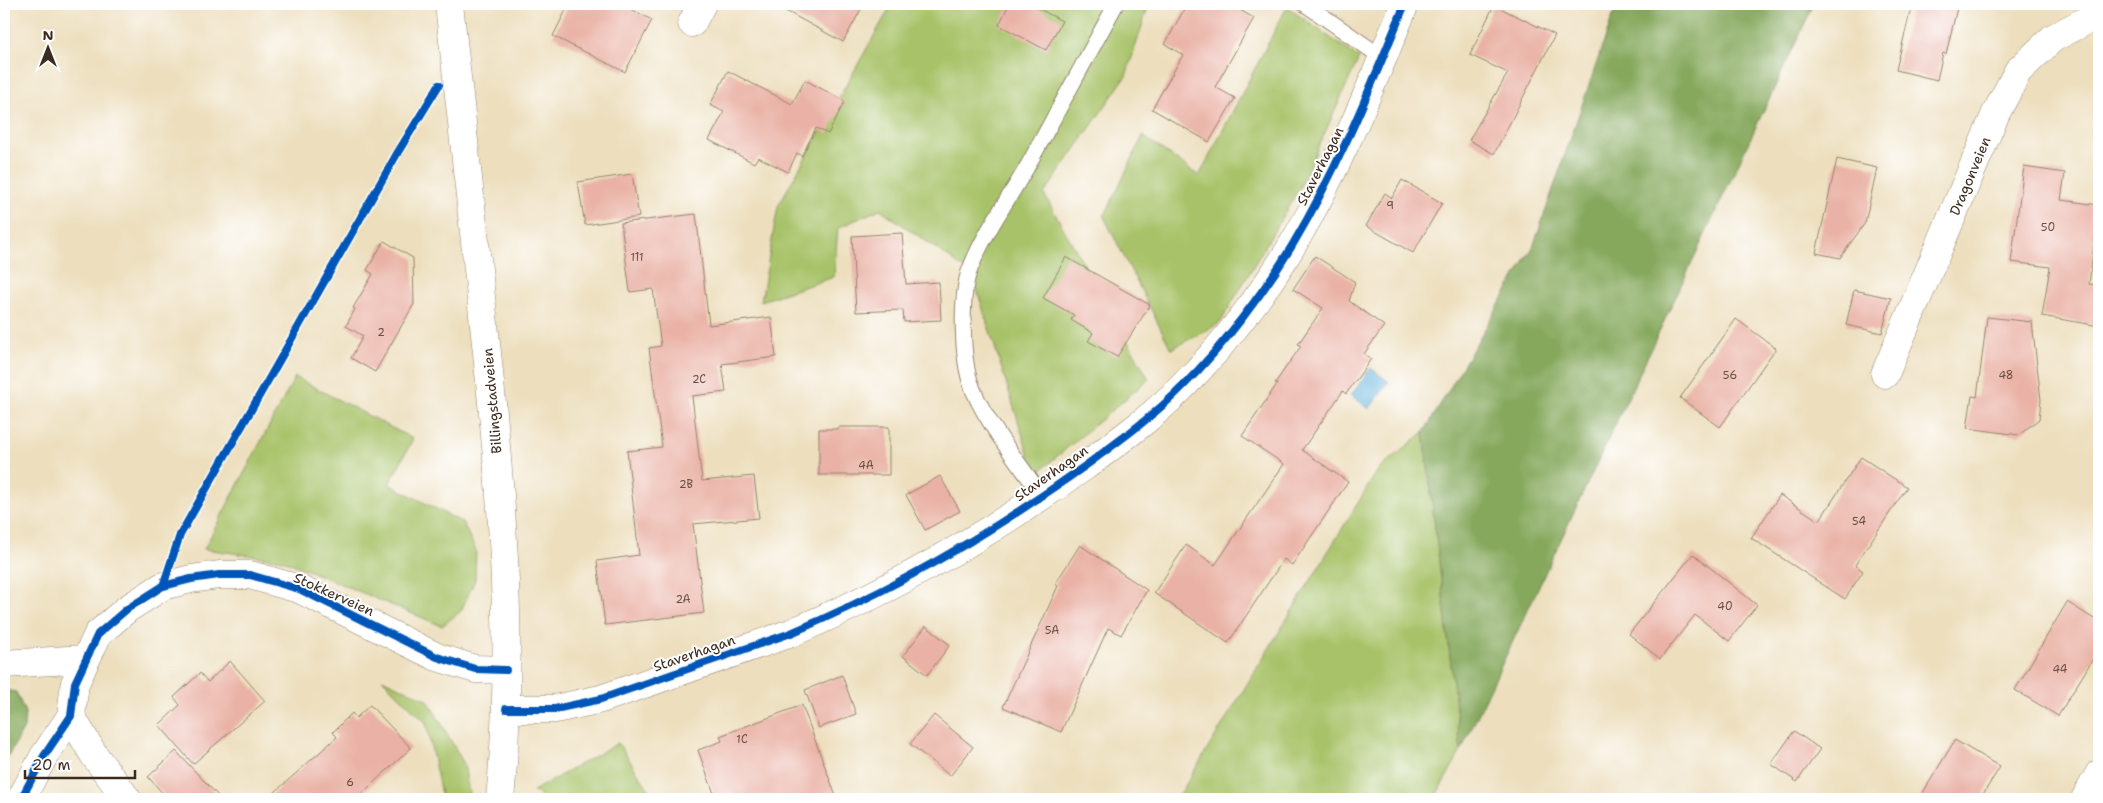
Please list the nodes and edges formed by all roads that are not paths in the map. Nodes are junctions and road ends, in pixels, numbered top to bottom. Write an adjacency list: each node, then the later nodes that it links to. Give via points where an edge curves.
1 (449, 4): 11 (street, Billingstadveien, via 496,430)
2 (1116, 4): 8 (lane, via 980,247 966,284 964,338 970,383 986,414)
3 (1305, 4): 6 (lane)
4 (1405, 4): 6 (street, Staverhagan)
5 (2099, 14): 7 (street, Dragonveien, via 2053,38 2018,71 1996,113)
6 (1383, 58): 8 (street, Staverhagan, via 1340,159 1292,246 1238,324 1184,386 1142,423)
7 (1885, 374)
8 (1042, 496): 12 (street, Staverhagan, via 943,559 791,633 601,699 555,708)
9 (85, 659): 10 (street); 11 (street, Stokkerveien, via 98,634 127,609 164,586 219,575 250,575 299,589 437,657 476,669); 13 (street, Stokkerveien, via 76,683)
10 (4, 664)
11 (506, 670): 12 (street, Billingstadveien)
12 (506, 708): 17 (street, Billingstadveien)
13 (72, 716): 15 (street, via 44,756); 16 (street, via 94,755)
14 (2099, 774): 18 (street)
15 (21, 799)
16 (127, 799)
17 (500, 799)
18 (2085, 799)

